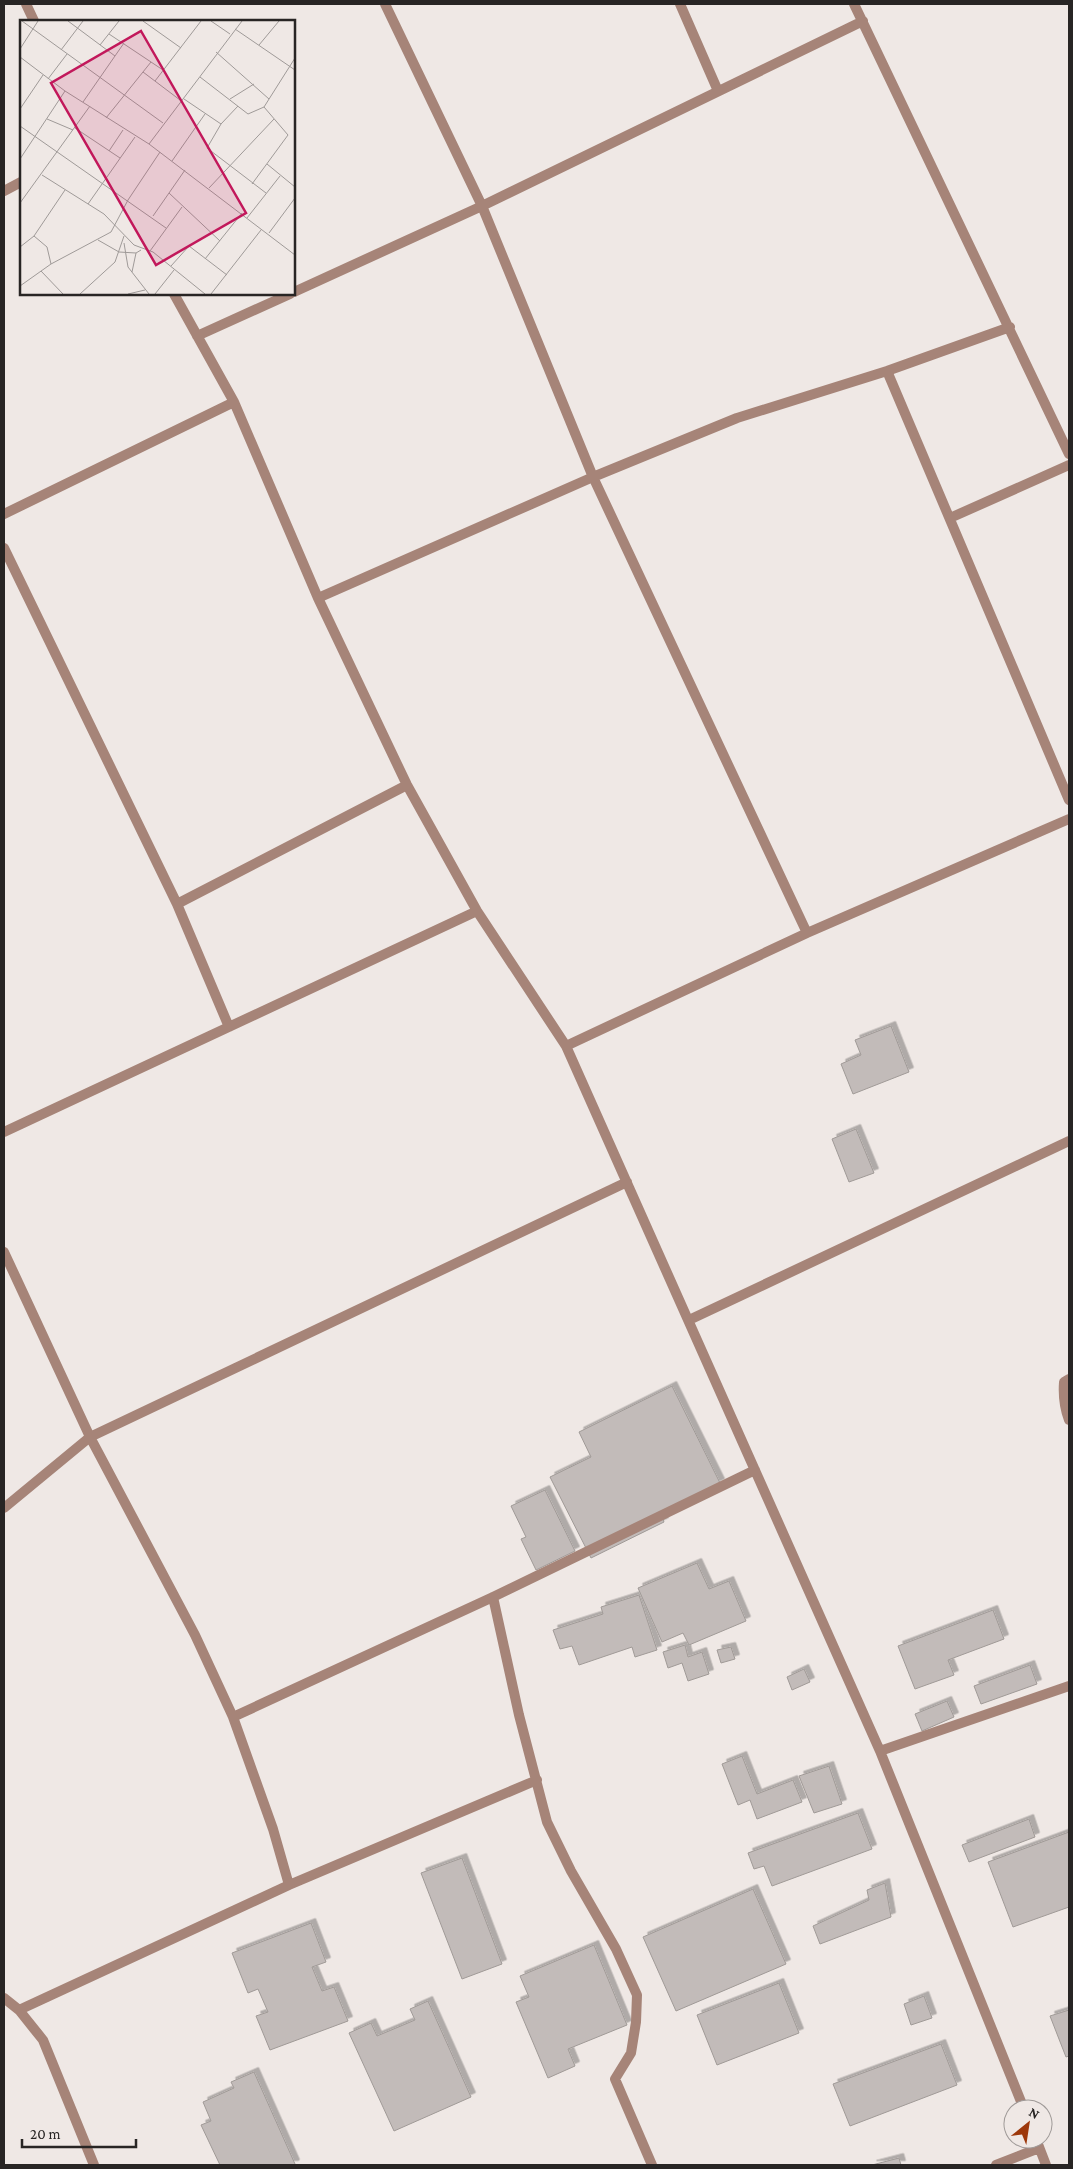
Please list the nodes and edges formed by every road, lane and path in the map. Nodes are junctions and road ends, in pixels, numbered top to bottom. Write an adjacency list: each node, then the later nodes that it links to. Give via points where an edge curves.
1 (26, 4): 5 (street)
2 (385, 4): 10 (street)
3 (680, 4): 7 (street)
4 (854, 4): 6 (street)
5 (34, 20)
6 (863, 21): 7 (street); 14 (street)
7 (718, 91): 10 (street)
8 (20, 182): 9 (street)
9 (4, 190)
10 (482, 206): 11 (street); 20 (street)
11 (295, 292)
12 (175, 295): 15 (street)
13 (288, 295): 15 (street)
14 (1010, 327): 16 (street); 18 (street)
15 (197, 336): 17 (street)
16 (887, 371): 20 (street, via 737,418); 22 (street)
17 (234, 402): 21 (street); 24 (street)
18 (1069, 454)
19 (1069, 465): 22 (street)
20 (593, 477): 24 (street); 30 (street)
21 (4, 514)
22 (950, 518): 26 (street)
23 (4, 548): 28 (street)
24 (318, 598): 25 (street)
25 (407, 785): 28 (street); 29 (street)
26 (1069, 800)
27 (1069, 819): 30 (street)
28 (177, 904): 31 (street)
29 (477, 911): 31 (street); 32 (street)
30 (807, 933): 32 (street)
31 (230, 1027): 33 (street)
32 (566, 1046): 35 (street)
33 (4, 1132)
34 (1069, 1141): 37 (street)
35 (627, 1182): 37 (street); 40 (street)
36 (4, 1252): 40 (street)
37 (689, 1320): 41 (street)
38 (1069, 1379): 39 (street, via 1064,1382 1063,1393)
39 (1069, 1420)
40 (90, 1438): 42 (street); 45 (street, via 195,1635)
41 (755, 1470): 43 (street); 46 (street)
42 (4, 1508)
43 (493, 1597): 45 (street); 47 (street)
44 (1069, 1686): 46 (street)
45 (233, 1717): 48 (street)
46 (880, 1751): 51 (street)
47 (537, 1780): 48 (street); 55 (street, via 547,1822 637,1994 631,2053 615,2079)
48 (289, 1885): 50 (street)
49 (4, 1998): 50 (street)
50 (20, 2010): 54 (street, via 43,2040)
51 (1020, 2099)
52 (1028, 2149): 56 (street)
53 (1040, 2149): 57 (street)
54 (94, 2165)
55 (652, 2165)
56 (996, 2165)
57 (1046, 2165)

